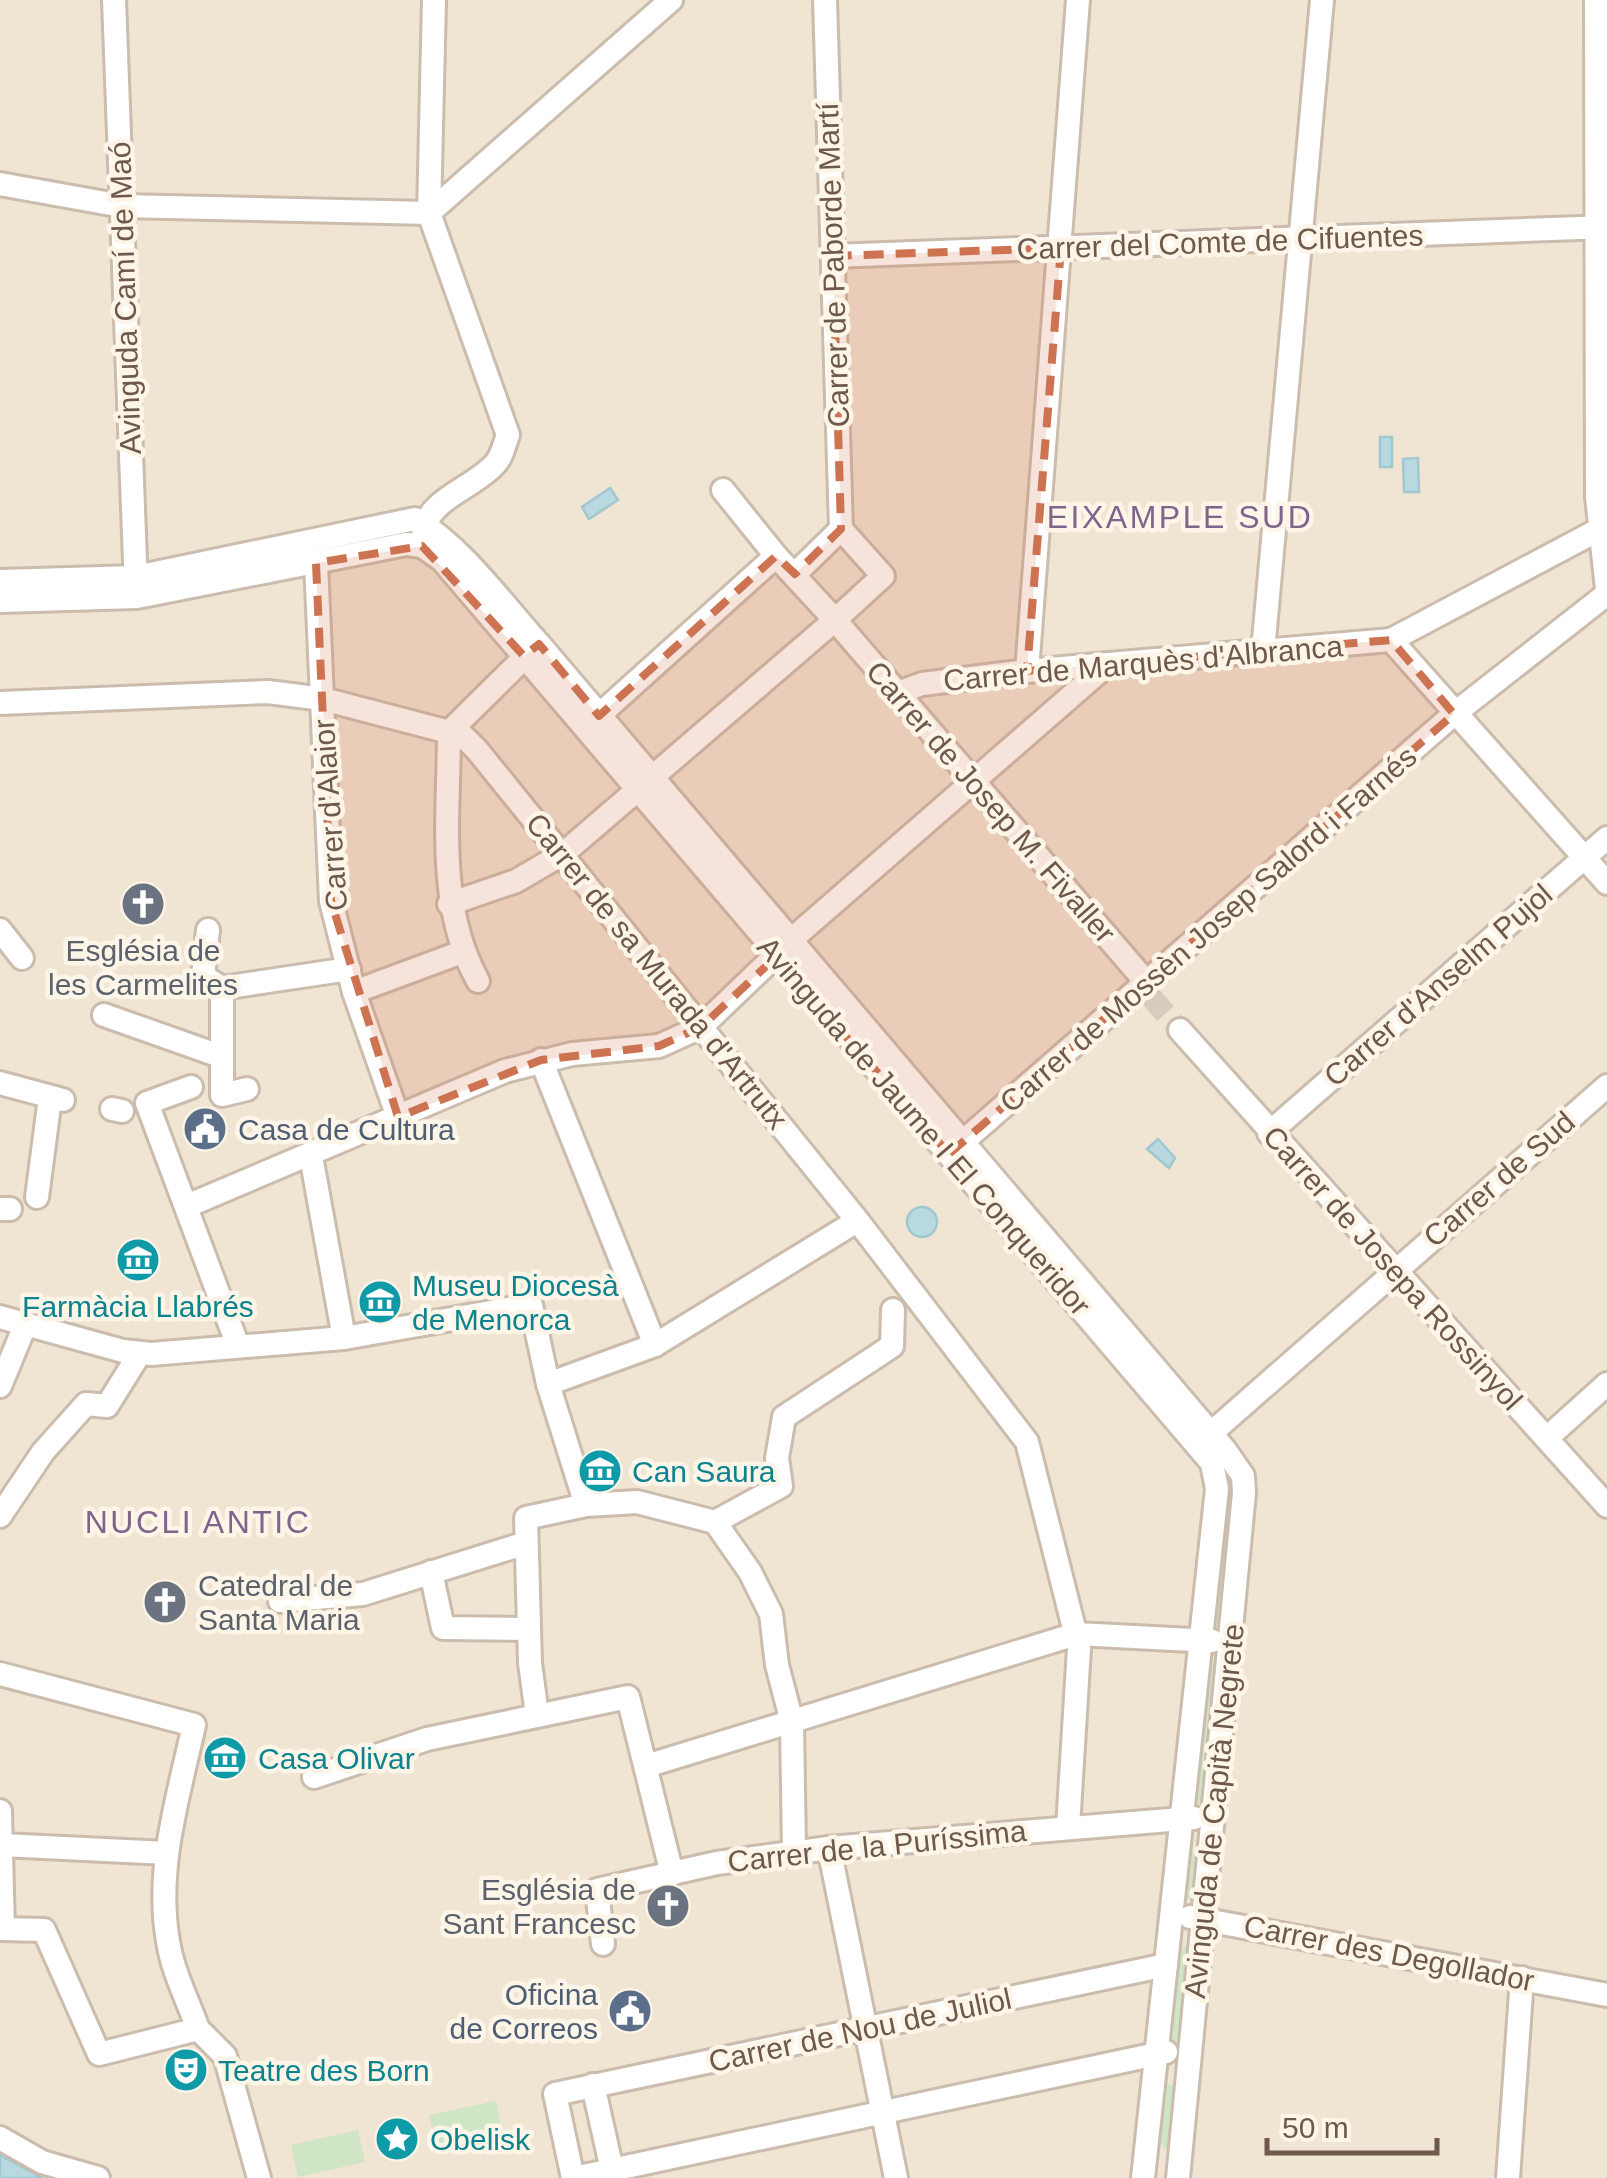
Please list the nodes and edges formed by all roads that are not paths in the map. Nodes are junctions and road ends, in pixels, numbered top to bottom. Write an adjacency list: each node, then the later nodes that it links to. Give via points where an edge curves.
1 (114, 0): 9 (street, Avinguda Camí de Maó)
2 (434, 0): 10 (street)
3 (672, 0): 10 (street)
4 (824, 0): 14 (street, Carrer de Paborde Martí)
5 (1078, 0): 13 (street)
6 (1322, 0): 12 (street)
7 (1596, 0): 11 (street)
8 (0, 184): 9 (street)
9 (122, 206): 10 (street); 23 (street, Avinguda Camí de Maó)
10 (429, 212): 18 (street, via 508,435 498,462 436,507)
11 (1602, 227): 12 (street, Carrer del Comte de Cifuentes); 17 (street)
12 (1298, 239): 13 (street, Carrer del Comte de Cifuentes); 29 (street)
13 (1062, 248): 14 (street, Carrer del Comte de Cifuentes); 31 (street)
14 (834, 256): 16 (street, Carrer de Paborde Martí)
15 (723, 490): 19 (street)
16 (840, 529): 21 (street); 26 (street, via 883,576)
17 (1600, 529): 24 (street); 27 (street)
18 (420, 530): 20 (street, via 406,544); 23 (street); 28 (street, Avinguda de Jaume I El Conqueridor, via 454,550)
19 (776, 556): 21 (street, Carrer de Josep M. Fivaller); 36 (street, via 606,709)
20 (316, 564): 23 (street); 33 (street, Carrer d'Alaior)
21 (795, 574): 26 (street, Carrer de Josep M. Fivaller)
22 (0, 581): 23 (street)
23 (136, 587): 25 (street)
24 (1607, 591): 35 (street, Carrer de Mossèn Josep Salord i Farnés)
25 (0, 601)
26 (835, 620): 32 (street, Carrer de Josep M. Fivaller); 38 (street)
27 (1391, 640): 29 (street, Carrer de Marquès d'Albranca); 35 (street)
28 (531, 650): 36 (street, Avinguda de Jaume I El Conqueridor); 37 (street); 38 (street, Avinguda de Jaume I El Conqueridor)
29 (1262, 652): 30 (street, Carrer de Marquès d'Albranca)
30 (1108, 664): 31 (street, Carrer de Marquès d'Albranca); 39 (street)
31 (1026, 671): 32 (street, Carrer de Marquès d'Albranca)
32 (898, 693): 39 (street, Carrer de Josep M. Fivaller)
33 (322, 699): 34 (street, via 268,692); 37 (street); 50 (street, Carrer d'Alaior, via 331,901)
34 (0, 703)
35 (1454, 714): 42 (street); 53 (street, Carrer de Mossèn Josep Salord i Farnés)
36 (602, 720): 38 (street, Avinguda de Jaume I El Conqueridor)
37 (448, 732): 41 (street, Carrer de sa Murada d'Artrutx, via 477,750); 44 (street)
38 (642, 783): 41 (street); 47 (street, Avinguda de Jaume I El Conqueridor)
39 (975, 783): 47 (street); 53 (street, Carrer de Josep M. Fivaller)
40 (1607, 838): 42 (street, Carrer d'Anselm Pujol)
41 (564, 853): 44 (street, via 516,881); 56 (street, Carrer de sa Murada d'Artrutx)
42 (1584, 857): 43 (street); 65 (street, Carrer d'Anselm Pujol)
43 (1607, 883)
44 (449, 904): 48 (street)
45 (208, 930): 52 (street, via 203,976)
46 (2, 936): 49 (street)
47 (783, 949): 56 (street); 66 (street, Avinguda de Jaume I El Conqueridor)
48 (462, 952): 51 (street); 54 (street)
49 (22, 958)
50 (348, 968): 52 (street); 54 (street, Carrer d'Alaior)
51 (478, 981)
52 (222, 988): 58 (street)
53 (1146, 989): 66 (street, Carrer de Mossèn Josep Salord i Farnés)
54 (354, 992): 64 (street, Carrer d'Alaior)
55 (104, 1015): 58 (street)
56 (701, 1027): 59 (street, via 659,1046); 70 (street, Carrer de sa Murada d'Artrutx)
57 (1180, 1030): 65 (street, Carrer de Josepa Rossinyol)
58 (220, 1056): 61 (street)
59 (541, 1060): 64 (street); 76 (street)
60 (0, 1083): 69 (street, via 56,1099)
61 (204, 1084): 63 (street, via 222,1096); 68 (street, via 130,1107)
62 (1607, 1086): 71 (street, Carrer de Sud)
63 (247, 1089)
64 (398, 1116): 67 (street)
65 (1270, 1134): 71 (street, Carrer de Josepa Rossinyol)
66 (955, 1148): 83 (street, Avinguda de Jaume I El Conqueridor)
67 (310, 1156): 68 (street); 75 (street)
68 (187, 1206): 77 (street)
69 (22, 1207)
70 (853, 1223): 76 (street); 93 (street, Carrer de sa Murada d'Artrutx, via 1028,1442)
71 (1394, 1269): 82 (street, Carrer de Josepa Rossinyol); 83 (street, Carrer de Sud)
72 (894, 1310): 88 (street, via 892,1346 784,1418 777,1458 782,1486)
73 (0, 1317): 74 (street)
74 (26, 1323): 78 (street); 81 (street)
75 (344, 1338): 77 (street); 79 (street, via 530,1305)
76 (655, 1345): 79 (street)
77 (238, 1346): 78 (street)
78 (140, 1354): 84 (street, via 107,1406 86,1404)
79 (548, 1384): 85 (street)
80 (1607, 1384): 82 (street)
81 (0, 1386)
82 (1551, 1442): 86 (street, Carrer de Josepa Rossinyol)
83 (1212, 1447): 94 (street, Avinguda de Capità Negrete, via 1217,1489); 95 (street, Avinguda de Capità Negrete, via 1243,1476)
84 (9, 1481): 87 (street)
85 (586, 1506): 88 (street, via 637,1502); 89 (street, via 526,1518)
86 (1607, 1506)
87 (0, 1516)
88 (715, 1522): 98 (street, via 772,1614)
89 (526, 1543): 90 (street); 92 (street)
90 (431, 1572): 91 (street, via 364,1594); 92 (street, via 443,1628)
91 (280, 1600)
92 (528, 1629): 97 (street)
93 (1076, 1634): 94 (street); 98 (street); 104 (street, Carrer de sa Murada d'Artrutx)
94 (1201, 1641): 95 (street); 102 (street, Avinguda de Capità Negrete)
95 (1230, 1641): 103 (street, Avinguda de Capità Negrete)
96 (0, 1674): 107 (street, via 194,1725)
97 (537, 1715): 99 (street, via 628,1696); 100 (street, via 427,1739)
98 (792, 1722): 99 (street); 108 (street)
99 (646, 1766): 109 (street)
100 (314, 1777)
101 (1, 1811): 105 (street)
102 (1182, 1817): 103 (street, Carrer de la Puríssima); 104 (street, Carrer de la Puríssima); 110 (street, Avinguda de Capità Negrete)
103 (1213, 1820): 111 (street, Avinguda de Capità Negrete)
104 (1068, 1827): 106 (street, Carrer de la Puríssima)
105 (2, 1844): 107 (street); 112 (street)
106 (829, 1848): 108 (street, Carrer de la Puríssima); 118 (street)
107 (167, 1852): 117 (street, via 168,1942)
108 (794, 1853): 109 (street, Carrer de la Puríssima)
109 (672, 1874): 113 (street, Carrer de la Puríssima, via 597,1890)
110 (1171, 1917): 111 (street, Carrer des Degollador); 114 (street, Avinguda de Capità Negrete)
111 (1204, 1917): 115 (street, Carrer des Degollador); 120 (street, Avinguda de Capità Negrete)
112 (1, 1929): 117 (street, via 44,1930 98,2054)
113 (603, 1944)
114 (1166, 1966): 118 (street, Carrer de Nou de Juliol); 119 (street, Avinguda de Capità Negrete)
115 (1522, 1978): 116 (street, Carrer des Degollador); 132 (street)
116 (1607, 1995)
117 (198, 2029): 129 (street, via 225,2056)
118 (864, 2029): 121 (street, Carrer de Nou de Juliol); 122 (street)
119 (1157, 2051): 120 (street); 122 (street); 124 (street, Avinguda de Capità Negrete)
120 (1190, 2054): 125 (street, Avinguda de Capità Negrete)
121 (594, 2085): 126 (street); 130 (street, Carrer de Nou de Juliol, via 554,2094)
122 (880, 2112): 126 (street); 131 (street)
123 (0, 2138): 127 (street)
124 (1144, 2168): 125 (street)
125 (1179, 2169)
126 (612, 2170): 130 (street)
127 (69, 2173): 128 (street)
128 (98, 2178)
129 (259, 2178)
130 (574, 2178)
131 (896, 2178)
132 (1508, 2178)

